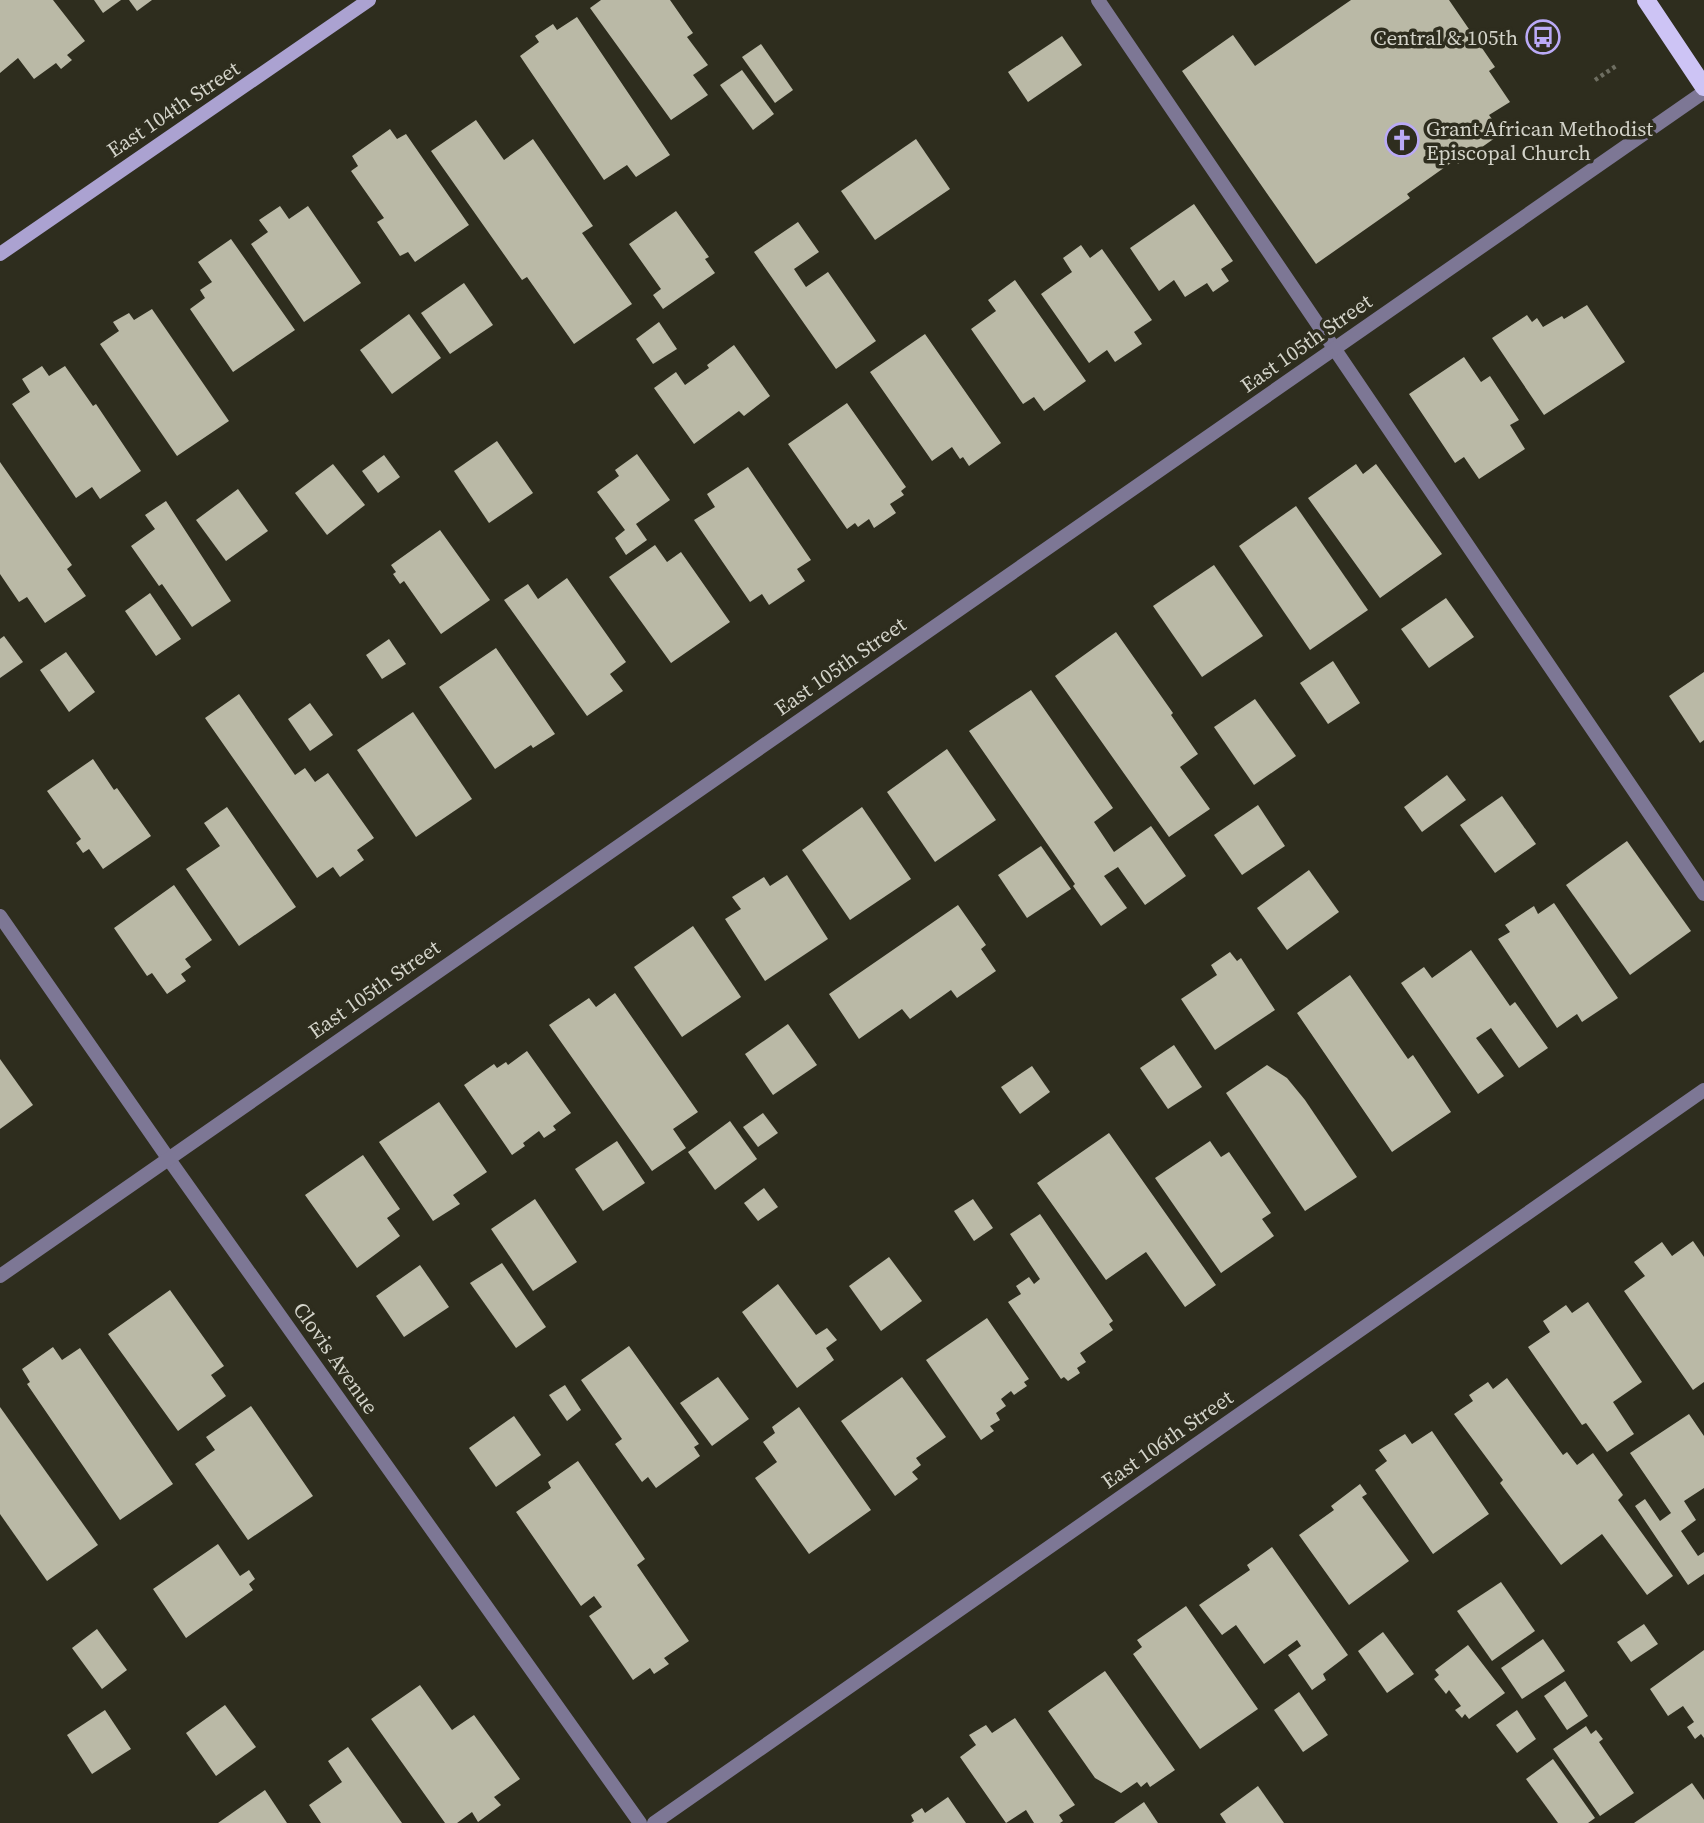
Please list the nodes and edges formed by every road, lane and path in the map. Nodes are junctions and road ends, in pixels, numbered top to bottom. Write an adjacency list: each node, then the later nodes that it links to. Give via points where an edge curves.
1 (369, 0): 8 (street, East 104th Street)
2 (1097, 0): 9 (street)
3 (1646, 0): 6 (main road)
4 (1616, 66): 5 (path)
5 (1595, 80)
6 (1704, 87)
7 (1704, 92): 9 (street, East 105th Street)
8 (0, 254)
9 (1334, 349): 10 (street); 13 (street, East 105th Street)
10 (1704, 894)
11 (0, 916): 13 (street, Clovis Avenue)
12 (1704, 1090): 16 (street, East 106th Street)
13 (168, 1158): 14 (street, East 105th Street); 15 (street, Clovis Avenue)
14 (0, 1276)
15 (640, 1823)
16 (654, 1823)

